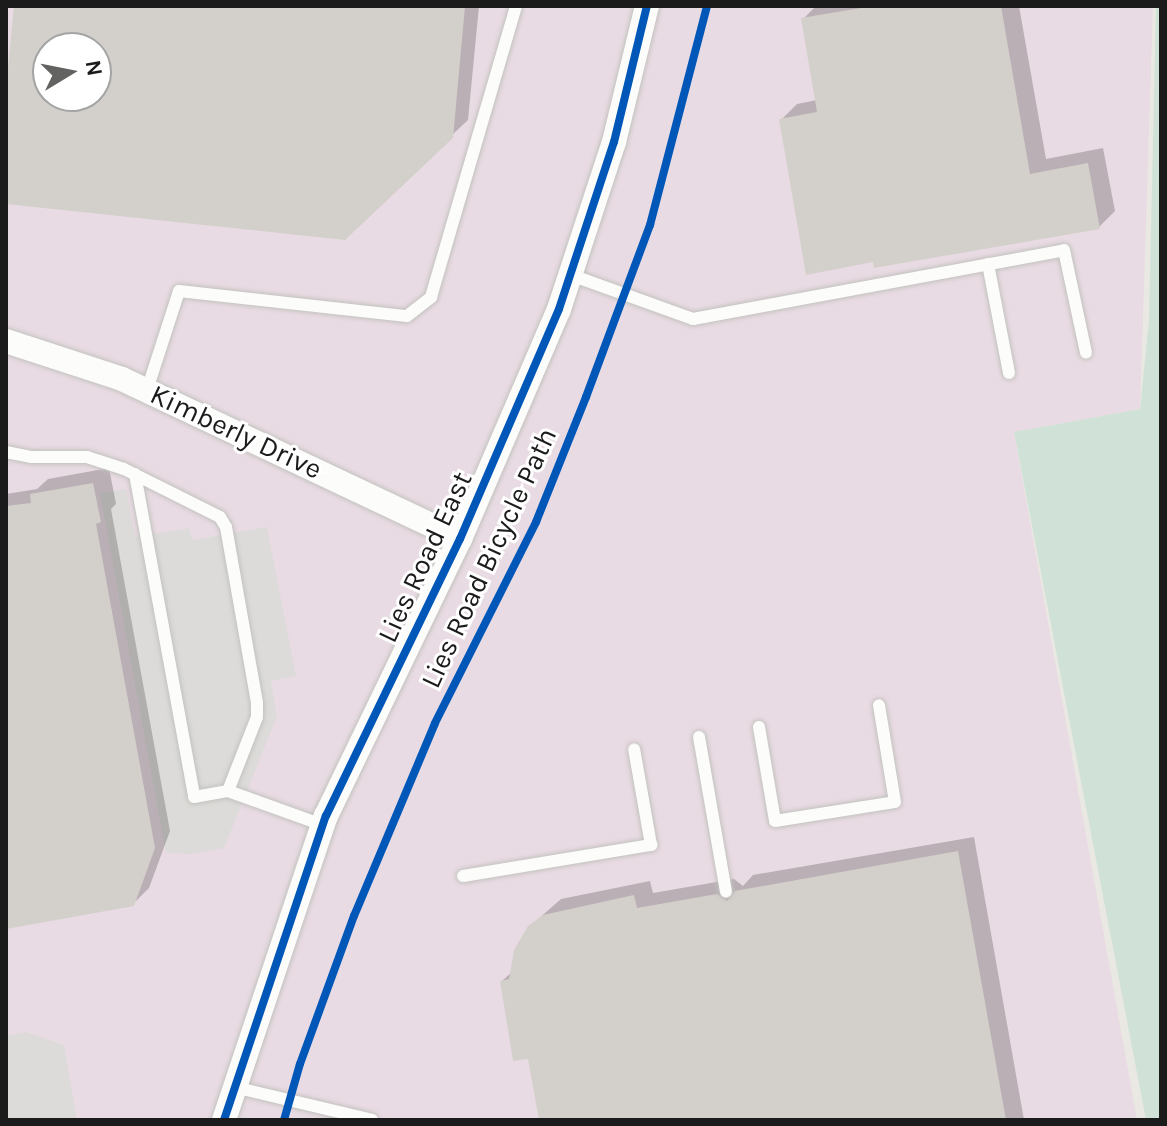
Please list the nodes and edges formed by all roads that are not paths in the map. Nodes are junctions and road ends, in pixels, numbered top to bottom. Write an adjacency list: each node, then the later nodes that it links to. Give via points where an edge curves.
1 (516, 6): 8 (lane, via 431,297 407,316 179,291)
2 (647, 6): 4 (street, Lies Road East, via 614,142)
3 (988, 264): 4 (lane, via 693,319); 6 (lane, via 1064,250); 7 (lane)
4 (571, 275): 11 (street, Lies Road East)
5 (6, 341): 8 (street, Kimberly Drive)
6 (1086, 353)
7 (1009, 373)
8 (147, 390): 11 (street, Kimberly Drive)
9 (6, 452): 10 (lane, via 87,457)
10 (135, 474): 16 (lane, via 194,797); 16 (lane, via 220,517 226,527 257,717)
11 (460, 539): 17 (street, Lies Road East)
12 (879, 705): 13 (lane, via 895,802 775,821)
13 (759, 727)
14 (699, 737): 19 (lane)
15 (634, 749): 18 (lane, via 651,845)
16 (228, 791): 17 (lane)
17 (323, 825): 20 (street, Lies Road East)
18 (463, 876)
19 (726, 892)
20 (234, 1087): 21 (street, Lies Road East); 22 (lane)
21 (224, 1120)
22 (372, 1120)

